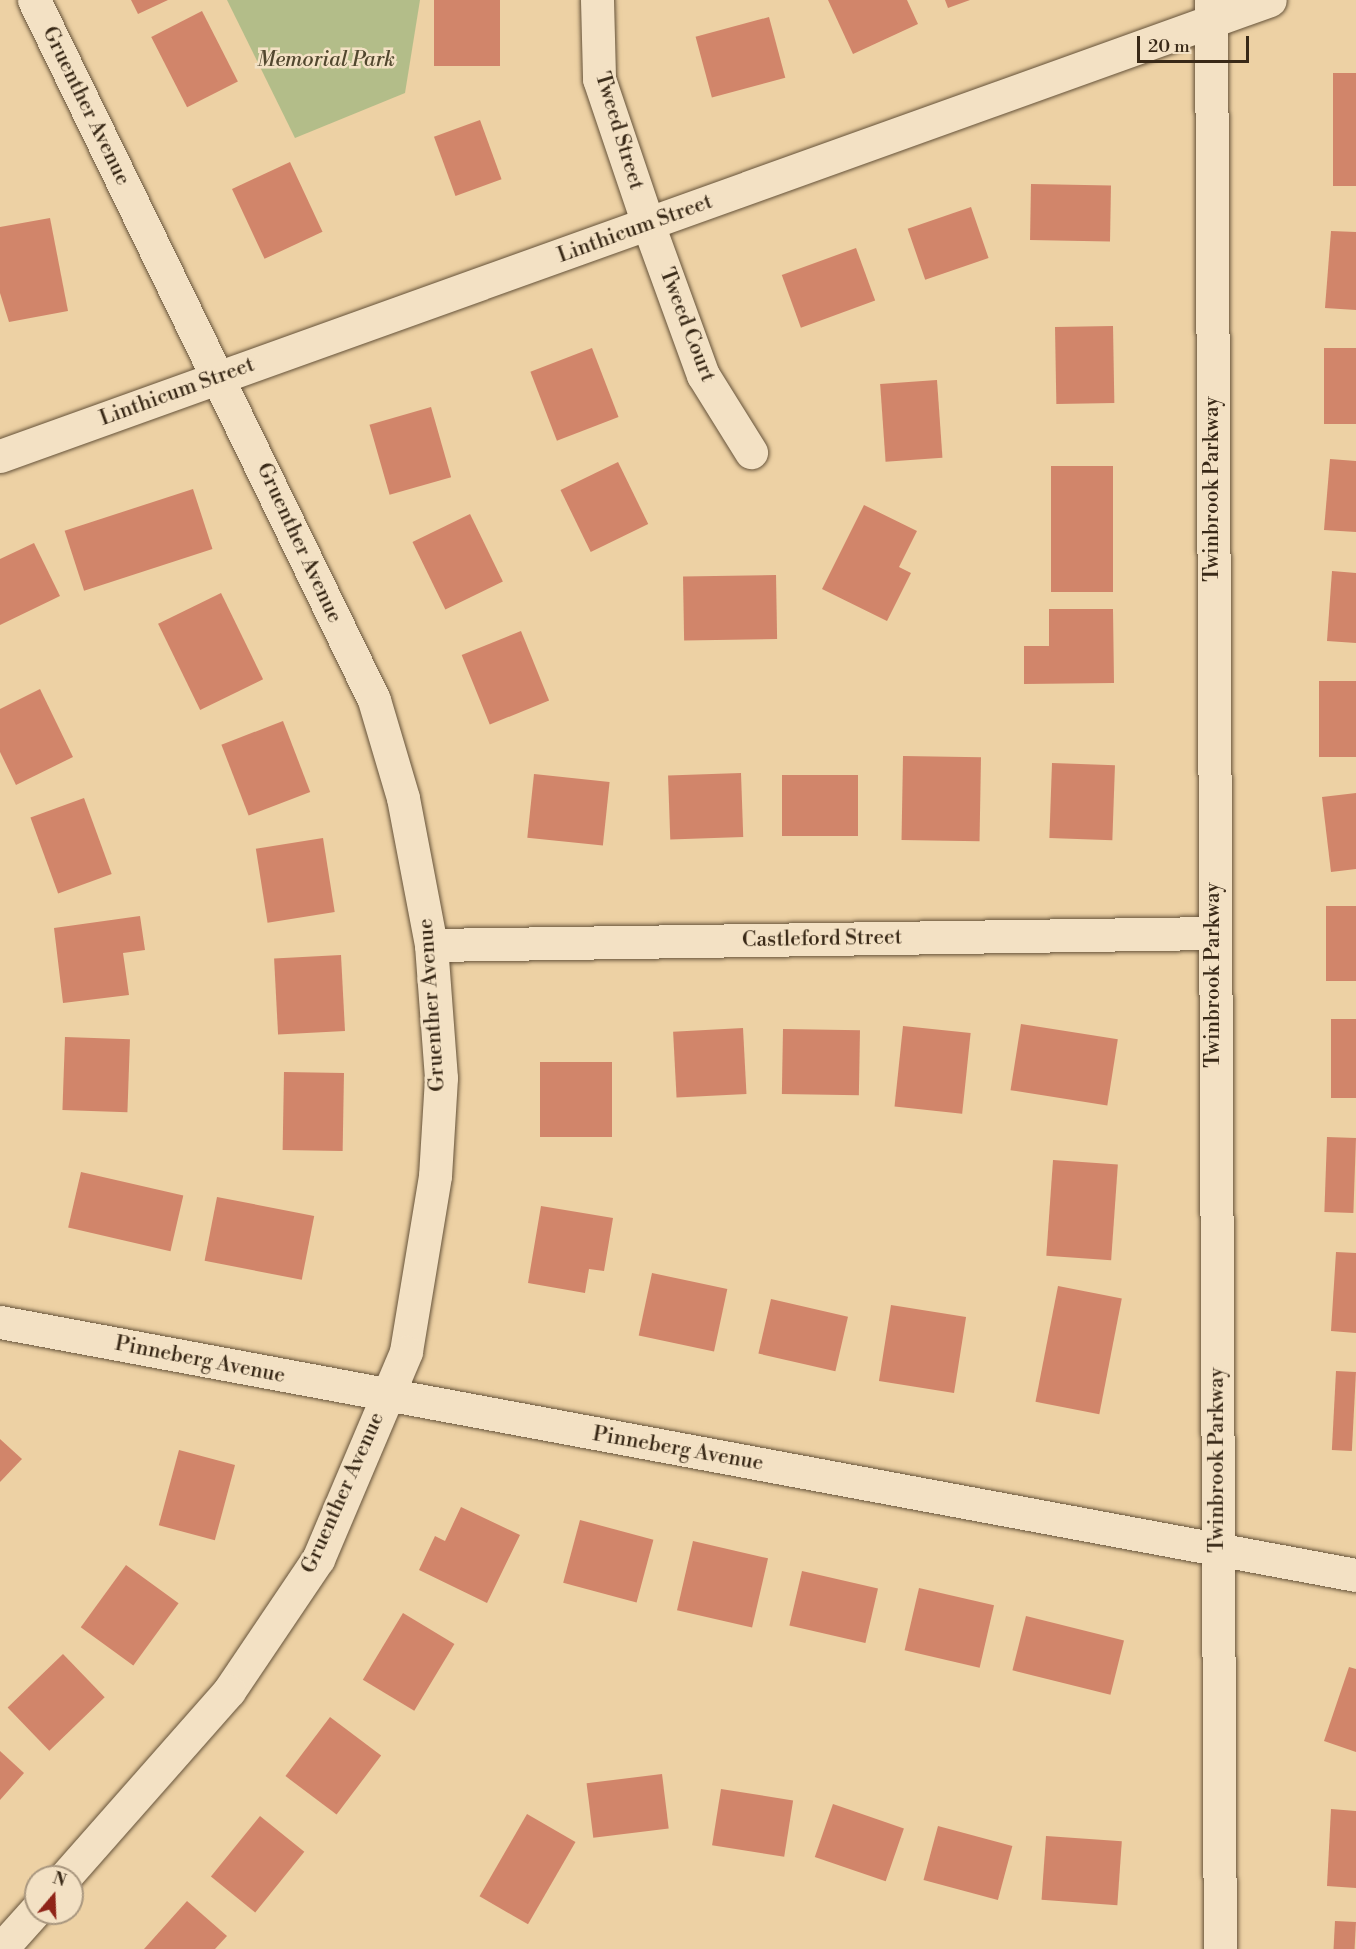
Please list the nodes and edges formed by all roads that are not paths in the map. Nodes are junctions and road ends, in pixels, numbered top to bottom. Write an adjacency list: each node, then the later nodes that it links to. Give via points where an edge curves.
1 (34, 0): 6 (street, Gruenther Avenue)
2 (597, 0): 5 (street, Tweed Street, via 599,79)
3 (1270, 0): 4 (street, Linthicum Street)
4 (1211, 10): 5 (street, Linthicum Street); 9 (street, Twinbrook Parkway)
5 (648, 224): 6 (street, Linthicum Street); 7 (street, Tweed Court, via 703,375)
6 (220, 377): 8 (street, Linthicum Street); 10 (street, Gruenther Avenue, via 374,700 403,798)
7 (751, 452)
8 (0, 456)
9 (1213, 933): 10 (street, Castleford Street); 13 (street, Twinbrook Parkway)
10 (431, 945): 12 (street, Gruenther Avenue, via 441,1078 435,1176 406,1352)
11 (0, 1322): 12 (street, Pinneberg Avenue)
12 (387, 1395): 13 (street, Pinneberg Avenue); 15 (street, Gruenther Avenue, via 318,1559 229,1691)
13 (1218, 1548): 14 (street, Pinneberg Avenue); 18 (street, Twinbrook Parkway)
14 (1356, 1575)
15 (76, 1865)
16 (24, 1923): 17 (street)
17 (1, 1949)
18 (1220, 1949)

